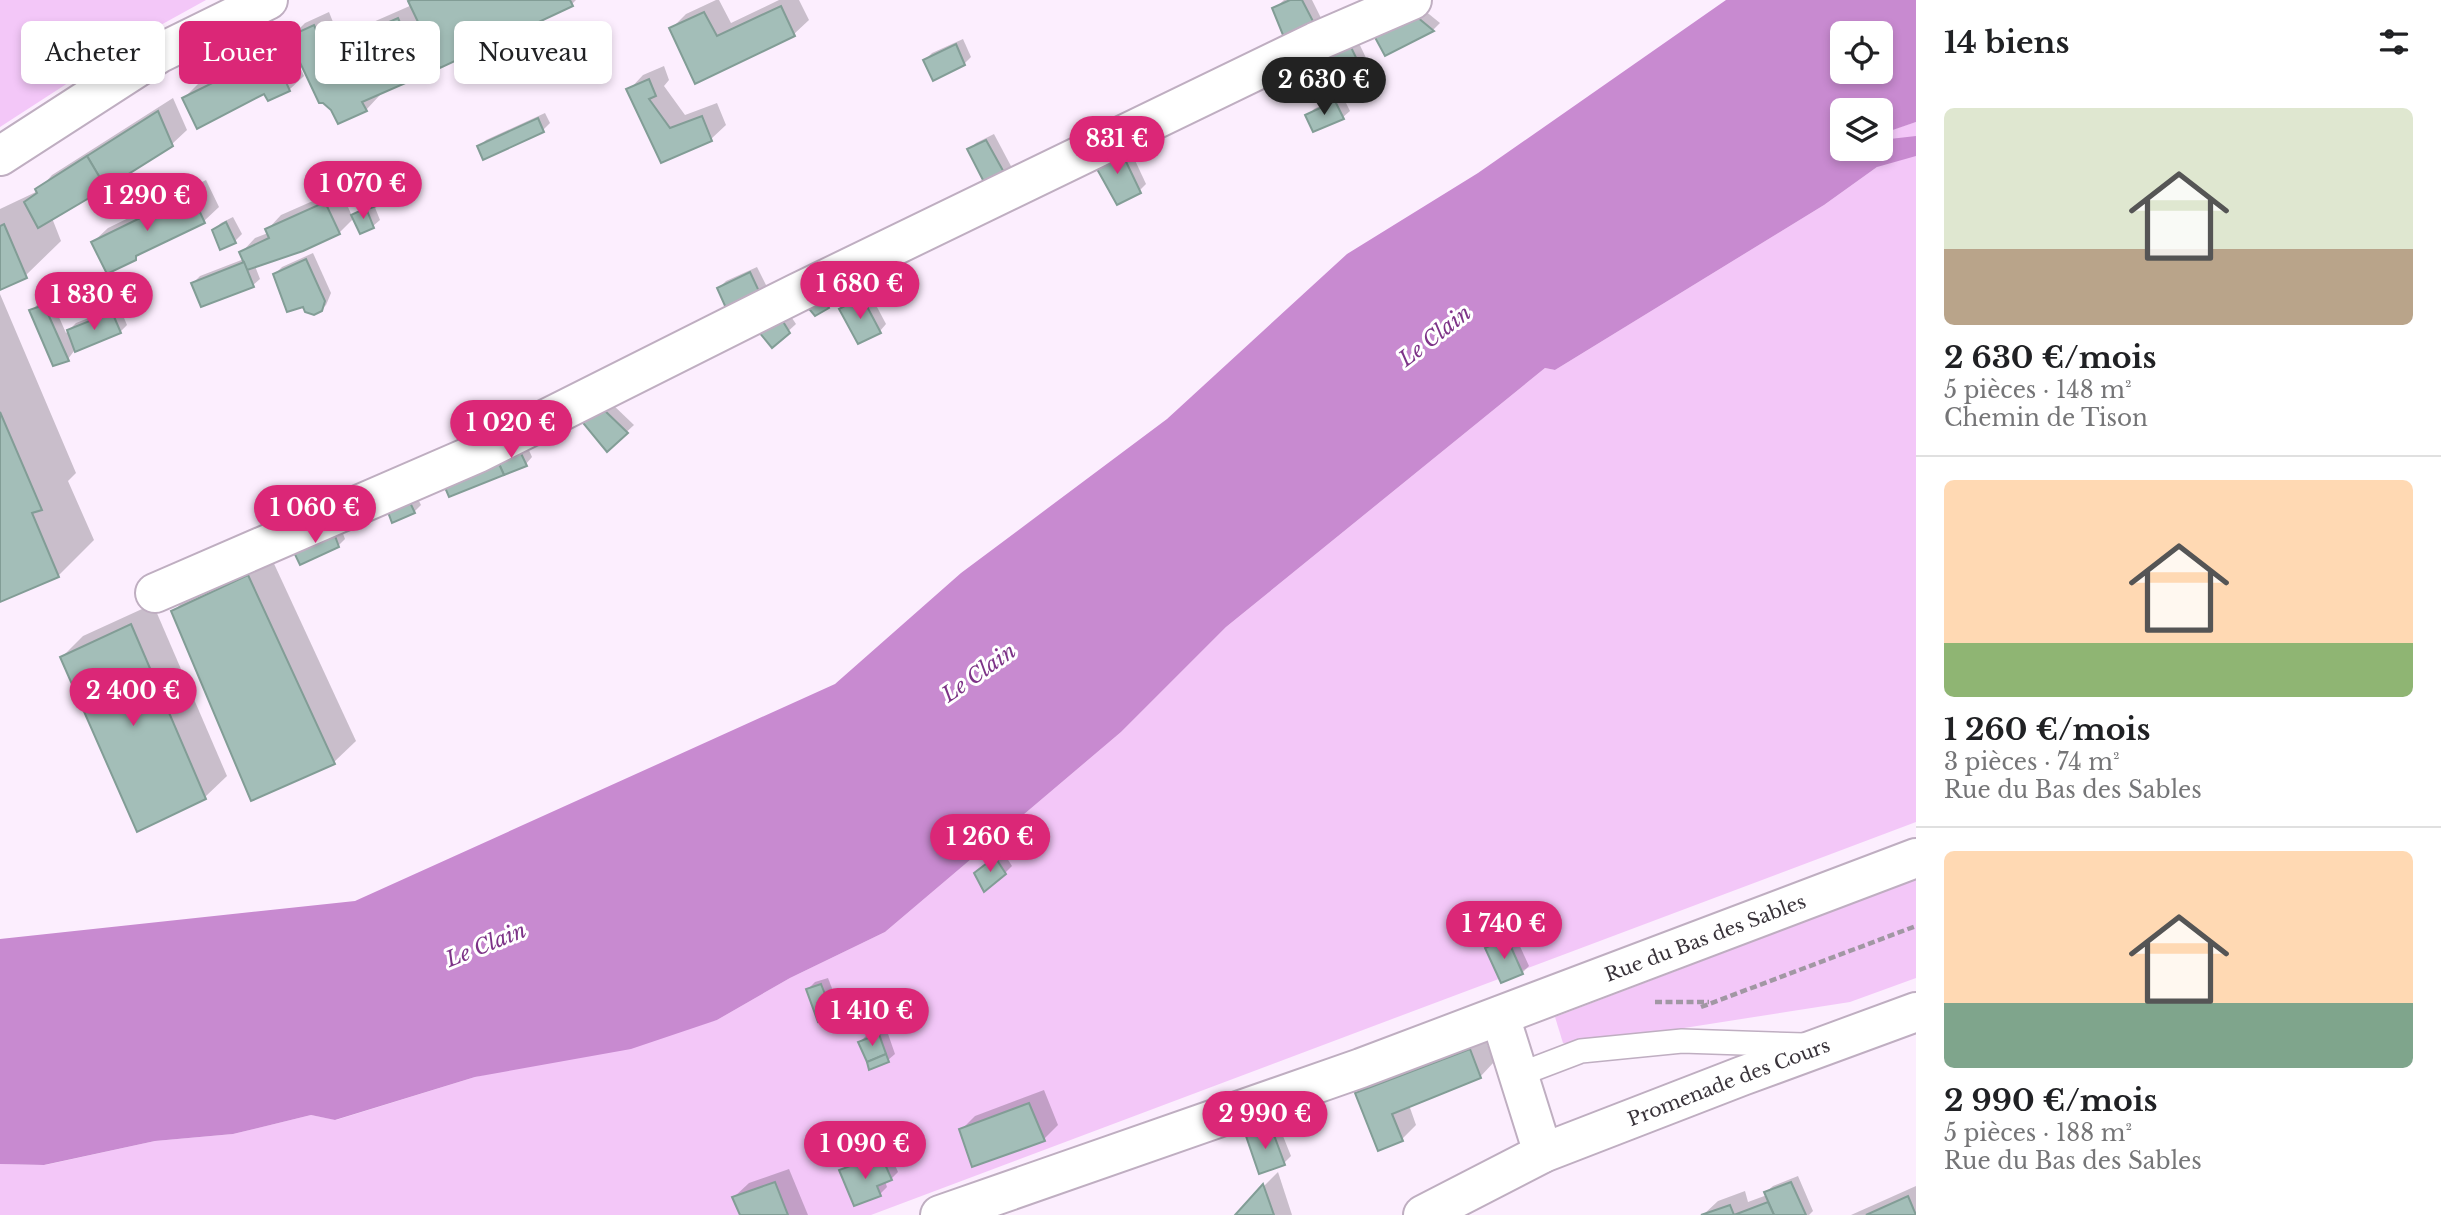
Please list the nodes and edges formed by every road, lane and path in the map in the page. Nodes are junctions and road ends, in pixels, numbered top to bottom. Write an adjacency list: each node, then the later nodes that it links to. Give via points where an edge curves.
1 (268, 0): 3 (street, via 158,54)
2 (1412, 0): 4 (street, via 1223,86 478,453)
3 (0, 156)
4 (155, 593)
5 (1916, 858): 9 (street, Rue du Bas des Sables)
6 (1916, 926): 7 (path)
7 (1693, 1010)
8 (1916, 1012): 10 (street, Promenade des Cours)
9 (1500, 1016): 11 (street); 13 (street, Rue du Bas des Sables)
10 (1825, 1046): 11 (lane, via 1682,1041 1581,1051); 12 (street, Promenade des Cours)
11 (1518, 1075): 12 (street)
12 (1543, 1153): 14 (street, Promenade des Cours)
13 (940, 1215)
14 (1423, 1215)

